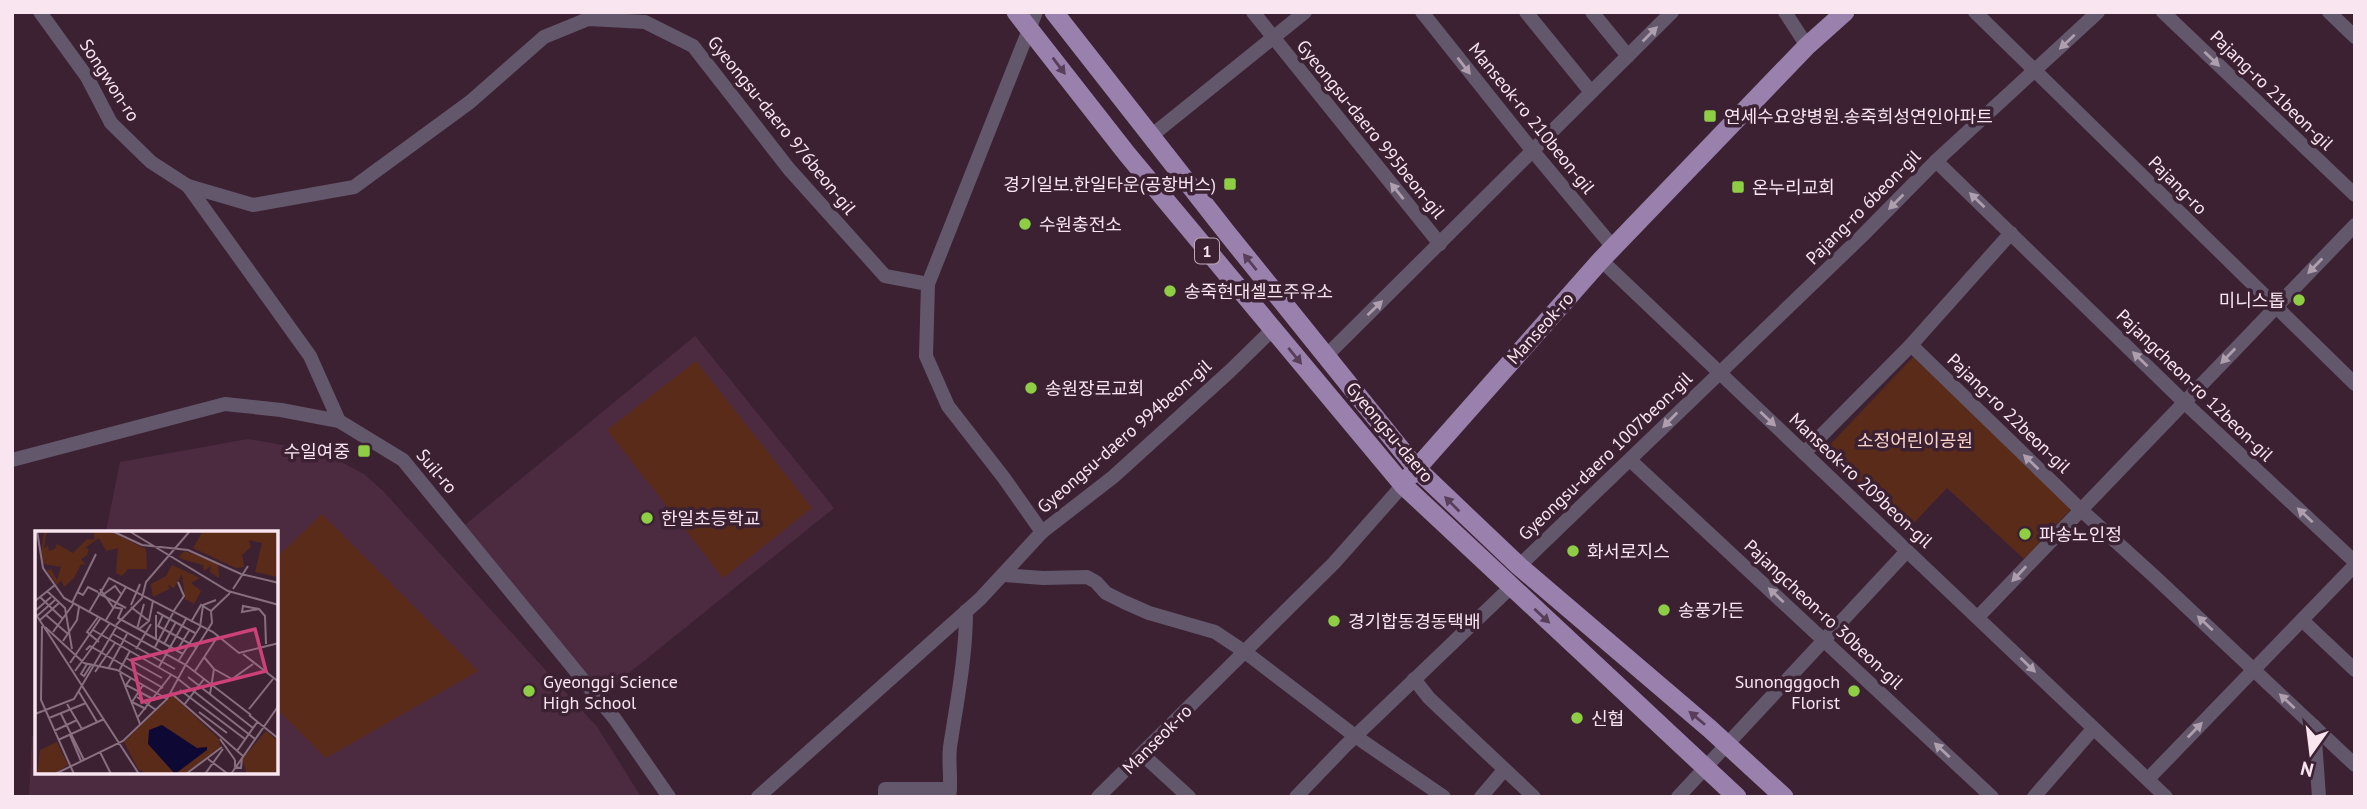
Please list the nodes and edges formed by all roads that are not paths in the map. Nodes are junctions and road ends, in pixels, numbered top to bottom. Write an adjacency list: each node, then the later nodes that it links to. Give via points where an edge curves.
1 (40, 12): 26 (street, Songwon-ro, via 87,77 111,123 151,162)
2 (1016, 12): 16 (main road, Gyeongsu-daero / 1)
3 (1054, 12): 23 (main road, Gyeongsu-daero / 1)
4 (1253, 12): 17 (street, Gyeongsu-daero 995beon-gil)
5 (1304, 12): 17 (street)
6 (1422, 12): 24 (street, Manseok-ro 210beon-gil, one-way to 24)
7 (1526, 12): 22 (street)
8 (1592, 12): 20 (street)
9 (1672, 12): 20 (street, Gyeongsu-daero 995beon-gil, one-way to 9)
10 (1785, 12): 19 (street)
11 (1845, 12): 19 (main road, Manseok-ro)
12 (1975, 12): 21 (street, Pajang-ro)
13 (2098, 12): 21 (street, Pajang-ro 6beon-gil, one-way to 21)
14 (2163, 12): 27 (street, Pajang-ro 21beon-gil, one-way to 27)
15 (2329, 12): 18 (street)
16 (1033, 20): 32 (street); 34 (main road, Gyeongsu-daero / 1, one-way to 34, via 1127,154)
17 (1273, 37): 23 (street); 30 (street, Gyeongsu-daero 995beon-gil, one-way to 17)
18 (2355, 37)
19 (1807, 46): 31 (main road, Manseok-ro)
20 (1628, 56): 22 (street, Gyeongsu-daero 995beon-gil)
21 (2036, 71): 25 (street, Pajang-ro 6beon-gil); 33 (street, Pajang-ro)
22 (1591, 92): 24 (street, Gyeongsu-daero 995beon-gil)
23 (1151, 136): 36 (main road, Gyeongsu-daero / 1, one-way to 23)
24 (1532, 150): 30 (street, Gyeongsu-daero 995beon-gil); 31 (street, Manseok-ro 210beon-gil)
25 (1936, 161): 29 (street, Pajangcheon-ro 12beon-gil, one-way to 25); 37 (street, Pajang-ro 6beon-gil, one-way to 37)
26 (188, 186): 32 (street, Gyeongsu-daero 976beon-gil, via 253,205 354,187 470,102 544,37 588,19 645,22 693,46 789,169 885,276); 42 (street, via 310,356)
27 (2355, 195)
28 (2355, 225): 33 (street, one-way to 33)
29 (2011, 233): 35 (street); 40 (street, Pajangcheon-ro 12beon-gil, one-way to 29)
30 (1440, 244): 36 (street, Gyeongsu-daero 995beon-gil, one-way to 30)
31 (1607, 254): 37 (street, Manseok-ro 209beon-gil); 46 (main road, Manseok-ro)
32 (928, 285): 49 (street, via 926,356 948,406)
33 (2275, 307): 38 (street, Pajang-ro); 40 (street, one-way to 40)
34 (1273, 329): 41 (main road, Gyeongsu-daero / 1, one-way to 41); 49 (street, Gyeongsu-daero 994beon-gil, via 1113,477)
35 (1911, 345): 43 (street); 48 (street, Pajang-ro 22beon-gil, one-way to 35)
36 (1326, 356): 39 (main road, Gyeongsu-daero / 1)
37 (1719, 372): 43 (street, Manseok-ro 209beon-gil, one-way to 43); 45 (street, Gyeongsu-daero 1007beon-gil, one-way to 45)
38 (2355, 384)
39 (1362, 400): 41 (main road); 46 (main road, Gyeongsu-daero / 1)
40 (2184, 402): 48 (street); 53 (street, Pajangcheon-ro 12beon-gil, one-way to 40)
41 (1343, 414): 47 (main road, Gyeongsu-daero / 1)
42 (339, 421): 44 (street, Suil-ro, via 225,404); 74 (street, Suil-ro, via 403,460 615,719)
43 (1804, 453): 51 (street, Manseok-ro 209beon-gil)
44 (12, 460)
45 (1630, 460): 52 (street, Gyeongsu-daero 1007beon-gil); 59 (street, Pajangcheon-ro 30beon-gil, one-way to 45)
46 (1416, 468): 47 (main road, Manseok-ro); 52 (main road, Gyeongsu-daero / 1, one-way to 46)
47 (1403, 485): 50 (main road, Gyeongsu-daero / 1); 60 (street, Manseok-ro)
48 (2080, 509): 57 (street, one-way to 57); 61 (street, Pajang-ro 22beon-gil, one-way to 48)
49 (1042, 532): 54 (street, Gyeongsu-daero 994beon-gil)
50 (1461, 541): 52 (main road, via 1467,537); 55 (main road, Gyeongsu-daero / 1)
51 (1908, 551): 57 (street, Manseok-ro 209beon-gil); 59 (street)
52 (1512, 561): 67 (main road, Gyeongsu-daero / 1, one-way to 52)
53 (2355, 563): 58 (street)
54 (1003, 575): 56 (street, Gyeongsu-daero 994beon-gil); 60 (street, via 1087,577 1124,602 1215,632)
55 (1511, 587): 63 (street); 69 (main road, Gyeongsu-daero / 1, one-way to 69)
56 (966, 611): 73 (street, via 966,642 950,750); 75 (street, Gyeongsu-daero 994beon-gil)
57 (1978, 617): 65 (street, Manseok-ro 209beon-gil, one-way to 65)
58 (2303, 621): 61 (street); 62 (street)
59 (1824, 640): 67 (street); 86 (street, Pajangcheon-ro 30beon-gil, one-way to 59)
60 (1245, 652): 66 (street); 68 (street, Manseok-ro)
61 (2254, 670): 64 (street, Pajang-ro 22beon-gil, one-way to 61); 72 (street, one-way to 61)
62 (2355, 670)
63 (1415, 679): 66 (street); 71 (street)
64 (2314, 726): 70 (street, Pajang-ro 22beon-gil); 89 (street)
65 (2094, 729): 72 (street, Manseok-ro 209beon-gil); 87 (street)
66 (1355, 736): 79 (street); 80 (street)
67 (1726, 744): 69 (street); 85 (main road, Gyeongsu-daero / 1)
68 (1142, 754): 77 (street, Manseok-ro); 78 (street)
69 (1708, 763): 83 (street); 84 (main road, Gyeongsu-daero / 1)
70 (2355, 765)
71 (1504, 770): 81 (street); 82 (street)
72 (2148, 779): 88 (street, Manseok-ro 209beon-gil)
73 (950, 793): 76 (street, via 886,789)
74 (669, 797)
75 (758, 797)
76 (885, 797)
77 (1098, 797)
78 (1189, 797)
79 (1296, 797)
80 (1444, 797)
81 (1481, 797)
82 (1534, 797)
83 (1678, 797)
84 (1737, 797)
85 (1784, 797)
86 (1992, 797)
87 (2034, 797)
88 (2166, 797)
89 (2319, 797)

